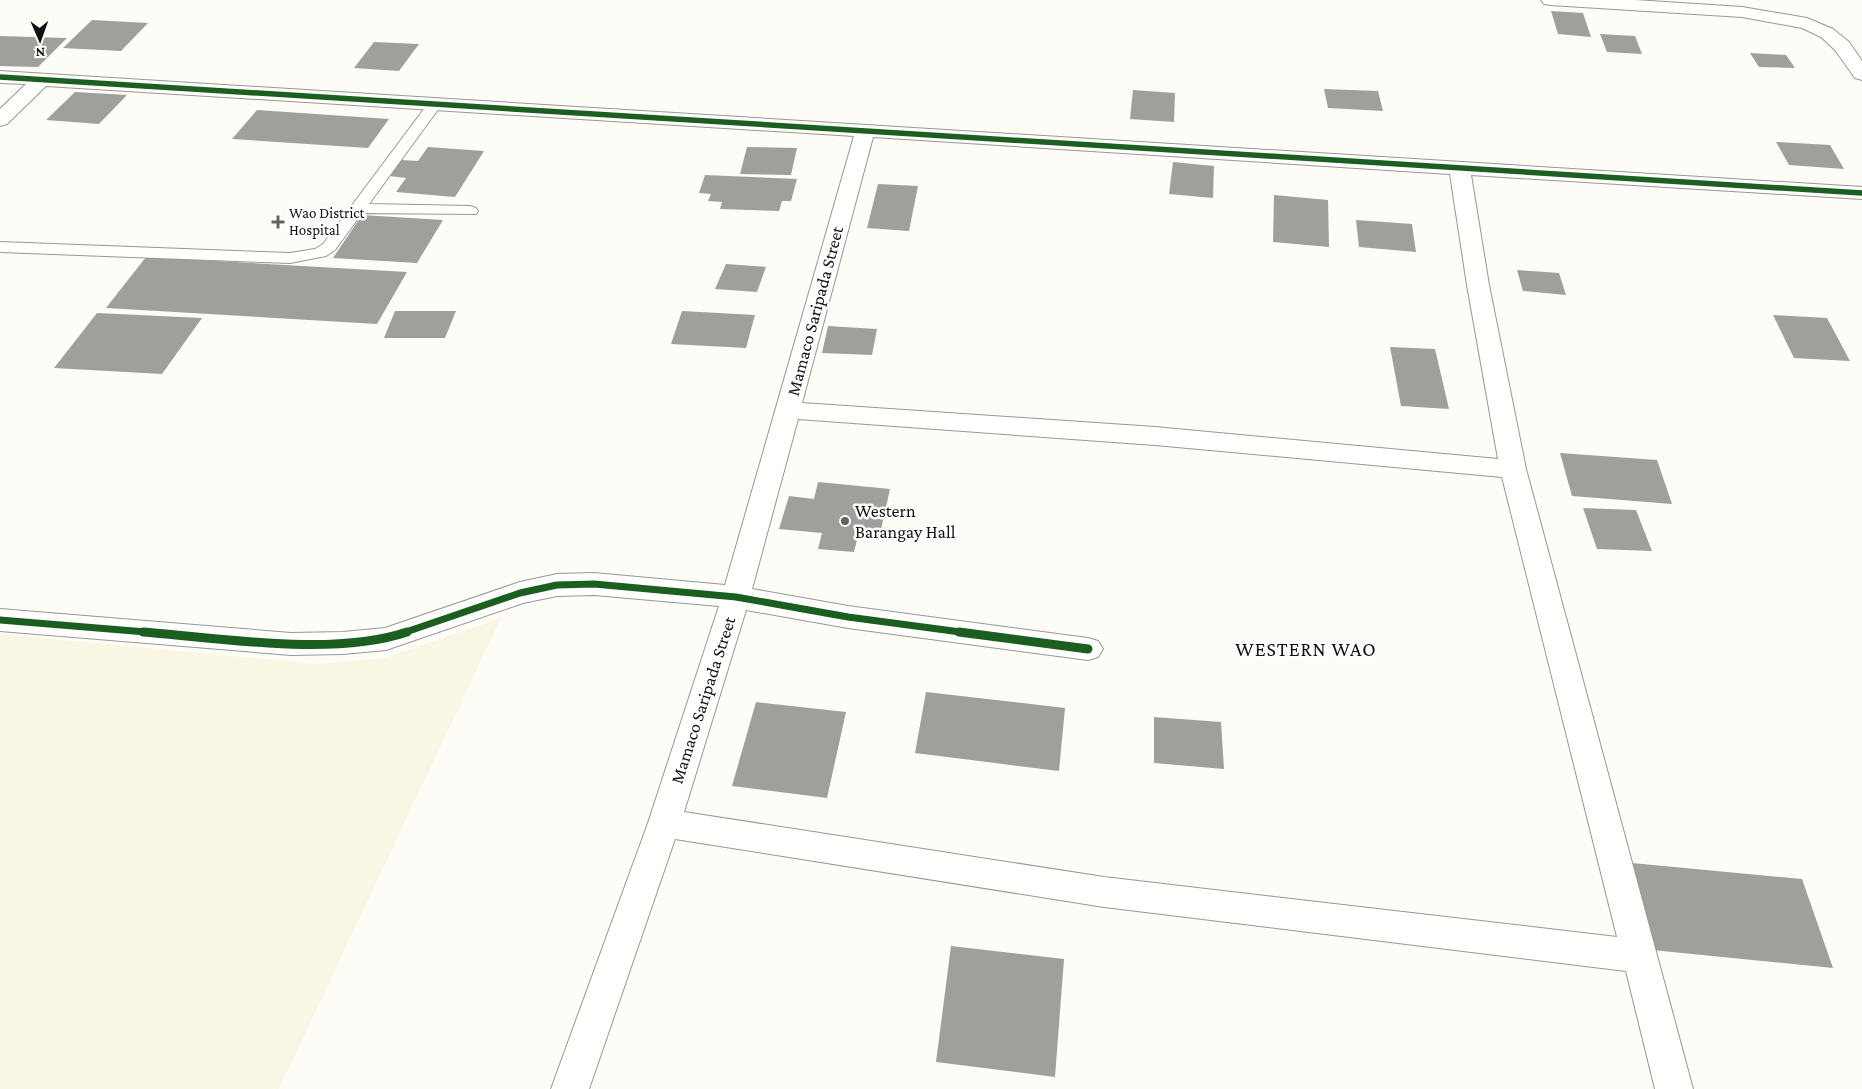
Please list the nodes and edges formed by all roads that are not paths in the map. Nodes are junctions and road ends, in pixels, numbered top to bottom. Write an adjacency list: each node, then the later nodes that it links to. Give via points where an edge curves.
1 (1550, 0): 2 (street, via 1742,12 1807,23 1827,33 1842,46)
2 (1862, 74)
3 (0, 77): 4 (street)
4 (42, 79): 5 (street); 6 (street)
5 (435, 104): 7 (street); 10 (lane)
6 (0, 120)
7 (864, 132): 8 (street); 13 (street, Mamaco Saripada Street)
8 (1460, 168): 9 (street); 14 (street, via 1478,285)
9 (1862, 193)
10 (360, 208): 11 (lane); 12 (lane, via 329,247 320,254 306,257)
11 (470, 211)
12 (0, 247)
13 (788, 410): 14 (street, via 1155,436); 15 (street, Mamaco Saripada Street)
14 (1513, 469): 19 (street)
15 (736, 597): 16 (street, via 594,584 557,585 520,593 386,639 343,643 291,644); 17 (street, via 848,617); 18 (street, Mamaco Saripada Street)
16 (0, 620)
17 (1088, 649)
18 (664, 823): 19 (street, via 1104,892); 20 (street, Mamaco Saripada Street)
19 (1639, 956): 21 (street)
20 (570, 1089)
21 (1674, 1089)

